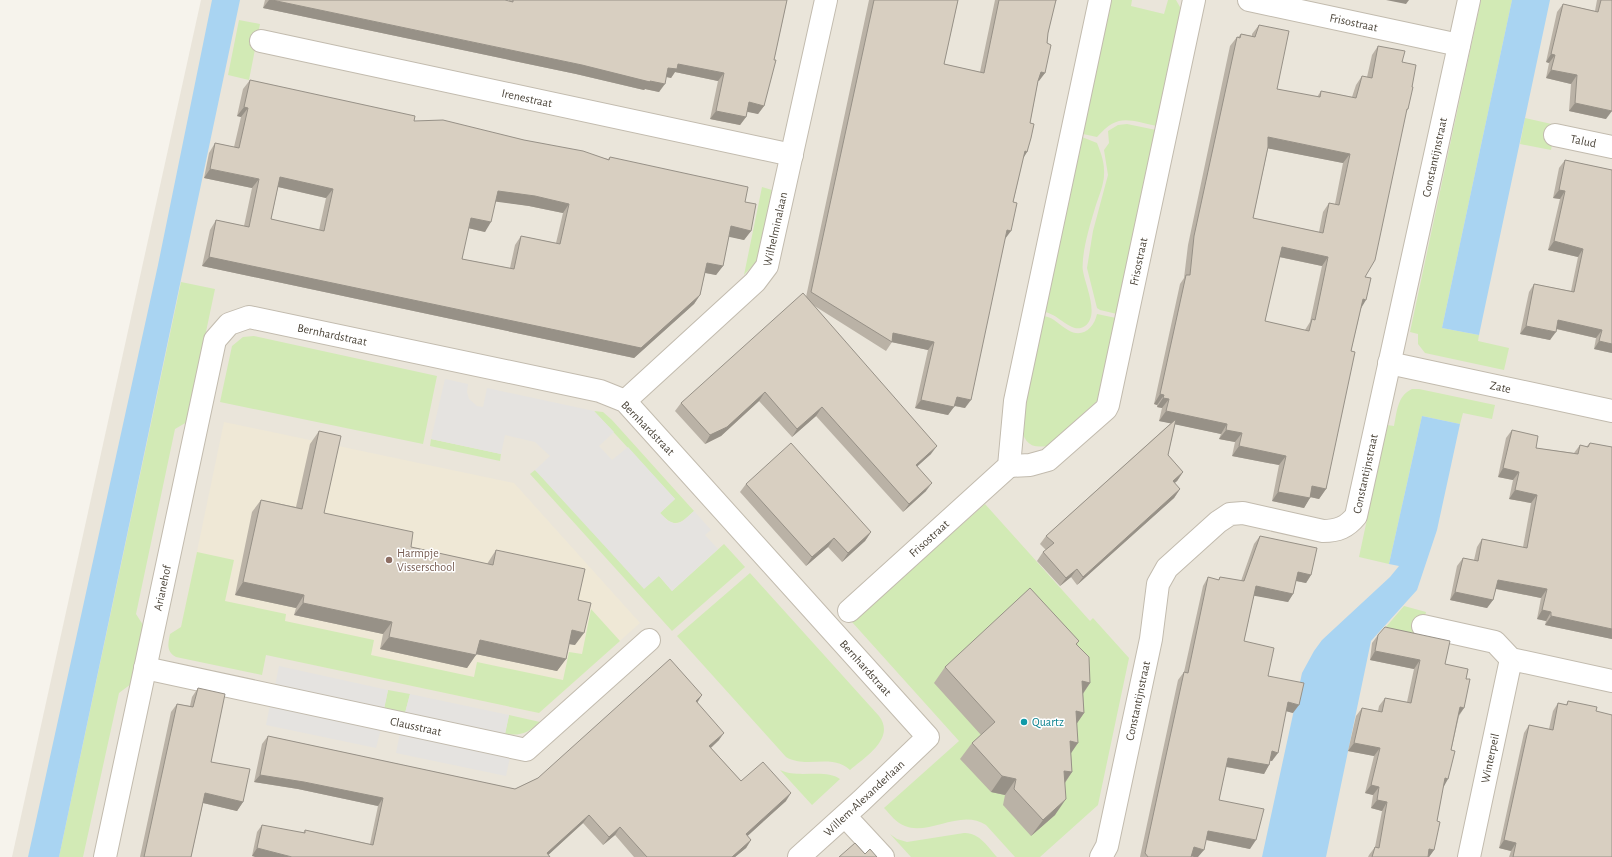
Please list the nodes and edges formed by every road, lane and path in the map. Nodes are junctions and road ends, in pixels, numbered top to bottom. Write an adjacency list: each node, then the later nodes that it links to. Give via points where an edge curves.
1 (826, 0): 10 (street, Wilhelminalaan)
2 (1100, 0): 15 (street, via 1015,401)
3 (1194, 0): 15 (street, Frisostraat, via 1108,405 1048,460 1030,465)
4 (1249, 0): 7 (street, Frisostraat)
5 (1469, 0): 7 (street, Constantijnstraat)
6 (261, 41): 10 (street, Irenestraat)
7 (1459, 45): 12 (street, Constantijnstraat)
8 (1555, 135): 9 (street, Talud)
9 (1612, 147)
10 (792, 155): 13 (street, Wilhelminalaan, via 770,256 762,274)
11 (229, 324): 13 (street, Bernhardstraat, via 249,317 600,391); 20 (street, Arianehof, via 215,340)
12 (1389, 364): 14 (street, Zate); 27 (street, Constantijnstraat, via 1356,516 1350,524 1333,531 1323,531 1243,513 1230,514 1167,568 1158,584 1151,640 1106,846)
13 (625, 401): 22 (street, Bernhardstraat)
14 (1612, 412)
15 (1009, 466): 16 (street, Frisostraat)
16 (849, 611)
17 (1423, 626): 19 (street, via 1495,642)
18 (648, 640): 20 (street, Clausstraat, via 526,750)
19 (1511, 659): 21 (street); 28 (street, Winterpeil)
20 (145, 668): 24 (street, Arianehof)
21 (1612, 681)
22 (928, 737): 23 (street, Willem-Alexanderlaan)
23 (845, 816): 25 (street, Willem-Alexanderlaan); 26 (street)
24 (105, 857)
25 (799, 857)
26 (882, 857)
27 (1101, 857)
28 (1469, 857)

